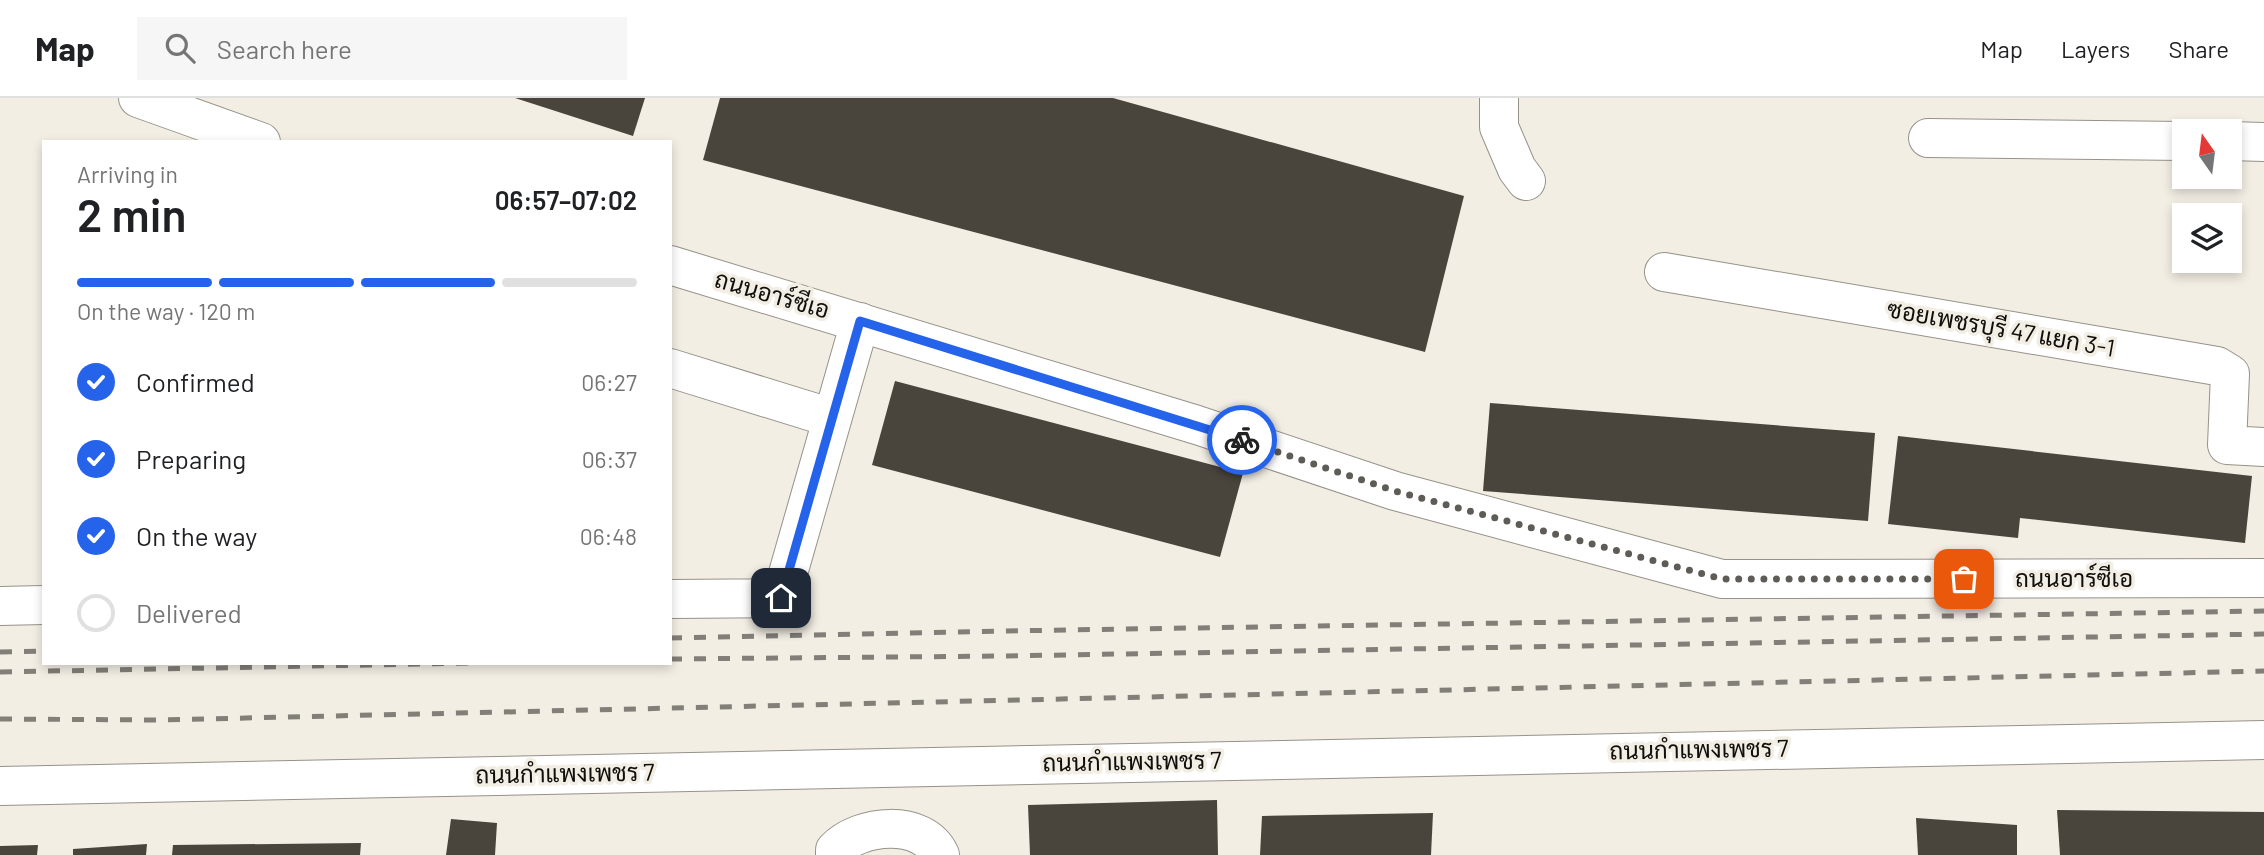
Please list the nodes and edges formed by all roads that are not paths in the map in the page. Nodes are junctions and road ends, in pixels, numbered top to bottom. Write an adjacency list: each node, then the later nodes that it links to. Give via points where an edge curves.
1 (138, 98): 3 (street)
2 (1499, 98): 9 (street, via 1499,127)
3 (194, 130): 5 (street)
4 (1928, 138): 6 (street)
5 (250, 140)
6 (2172, 141)
7 (2242, 141): 8 (street)
8 (2264, 142)
9 (1526, 181)
10 (672, 266): 12 (street, ถนนอาร์ซีเอ)
11 (1664, 272): 15 (street, ซอยเพชรบุรี 47 แยก 3-1, via 2217,366 2230,374 2227,445)
12 (860, 321): 14 (street); 16 (street, ถนนอาร์ซีเอ, via 1395,491 1722,579)
13 (672, 369): 14 (street)
14 (832, 418): 17 (street, via 781,598)
15 (2264, 447)
16 (2264, 578)
17 (672, 599)
18 (42, 605): 19 (street)
19 (0, 606)
20 (2264, 740): 21 (street, ถนนกำแพงเพชร 7)
21 (0, 786)
22 (835, 855): 23 (street, via 843,841 882,829 921,834)
23 (940, 855)

